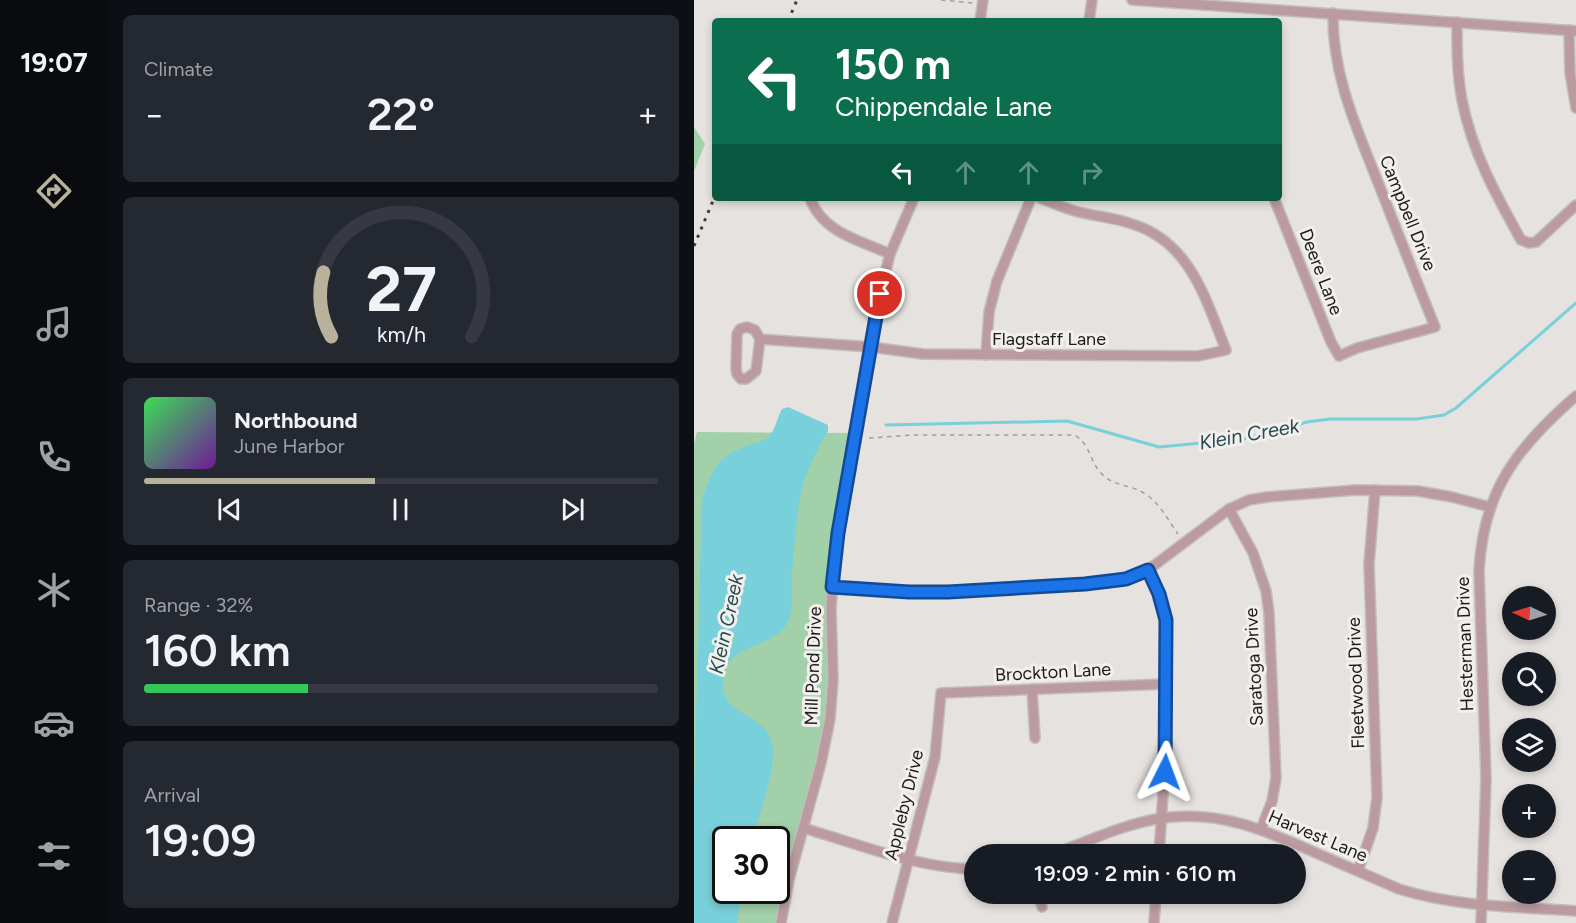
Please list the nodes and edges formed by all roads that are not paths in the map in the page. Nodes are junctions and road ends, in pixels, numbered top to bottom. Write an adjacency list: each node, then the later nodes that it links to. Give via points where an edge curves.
1 (1092, 0): 6 (street)
2 (1132, 0): 4 (street)
3 (983, 2): 5 (street)
4 (1333, 13): 7 (street); 20 (street, Campbell Drive, via 1337,65 1347,106 1435,327)
5 (980, 18)
6 (1089, 18)
7 (1457, 22): 8 (street); 15 (street, via 1462,98 1476,151 1521,240 1536,242)
8 (1572, 30): 9 (street, via 1570,73)
9 (1576, 108)
10 (811, 201): 16 (street, via 826,224)
11 (913, 201): 16 (street, Mill Pond Drive)
12 (1030, 201): 19 (street, via 997,281 989,312)
13 (1048, 201): 19 (street, Flagstaff Lane, via 1073,211 1130,223 1159,237 1181,254 1198,281 1226,350 1198,356)
14 (1275, 201): 20 (street, Deere Lane)
15 (1576, 205)
16 (890, 254): 18 (street, Mill Pond Drive)
17 (760, 339): 17 (street, Flagstaff Lane, via 755,330 747,327 737,334 736,369 741,379 756,371); 18 (street, Flagstaff Lane)
18 (871, 347): 19 (street, Flagstaff Lane, via 923,354); 26 (street, Mill Pond Drive)
19 (986, 355)
20 (1339, 356)
21 (1576, 396): 23 (street, Hesterman Drive, via 1527,443 1505,475)
22 (1375, 490): 23 (street, via 1433,493); 24 (street, via 1267,497); 38 (street, Fleetwood Drive, via 1369,564 1377,797 1373,828)
23 (1490, 507): 41 (street, Hesterman Drive, via 1479,571 1486,778)
24 (1229, 509): 25 (street); 33 (street, Saratoga Drive, via 1262,575 1269,613 1276,778)
25 (1148, 570): 26 (street, via 1126,579 1085,584 938,592); 27 (street, via 1166,620)
26 (832, 587): 32 (street, Mill Pond Drive, via 830,719)
27 (1166, 684): 28 (street, Brockton Lane); 31 (street)
28 (1032, 689): 29 (street, Brockton Lane); 30 (street)
29 (941, 693): 36 (street, Appleby Drive, via 935,757)
30 (1035, 738)
31 (1162, 818): 33 (street, Harvest Lane, via 1210,817); 34 (street, Harvest Lane); 35 (street)
32 (803, 828): 36 (street); 44 (street, Mill Pond Drive)
33 (1261, 829): 38 (street, Harvest Lane)
34 (1080, 844)
35 (1160, 844)
36 (908, 860): 37 (street); 45 (street, Appleby Drive)
37 (964, 869)
38 (1358, 872): 41 (street, Harvest Lane, via 1418,895)
39 (1041, 904): 42 (street)
40 (1155, 904): 46 (street)
41 (1482, 904): 43 (street, Harvest Lane); 47 (street, Hesterman Drive)
42 (1042, 908)
43 (1576, 911)
44 (781, 923)
45 (892, 923)
46 (1154, 923)
47 (1482, 923)

